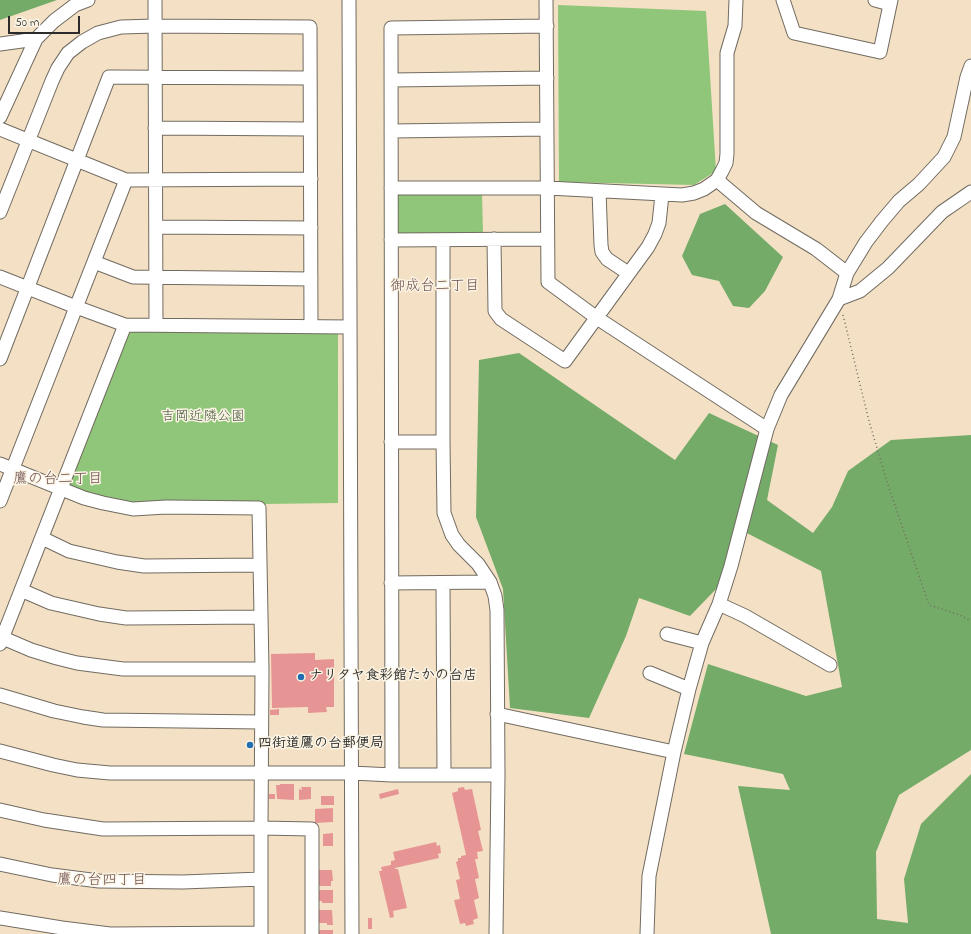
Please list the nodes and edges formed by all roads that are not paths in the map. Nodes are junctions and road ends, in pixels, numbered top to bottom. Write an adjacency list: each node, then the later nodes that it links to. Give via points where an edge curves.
1 (88, 0): 11 (street, via 75,5)
2 (155, 0): 9 (street)
3 (349, 0): 55 (street)
4 (546, 0): 10 (street)
5 (736, 0): 29 (street, via 735,26 727,53 727,154)
6 (783, 0): 8 (street, via 794,33 880,52)
7 (874, 0): 8 (street)
8 (890, 2)
9 (155, 26): 14 (street); 15 (street, via 310,27); 24 (street, via 121,27 98,33 68,53 52,81)
10 (547, 26): 16 (street); 17 (street, via 391,28)
11 (36, 39): 12 (street); 18 (street)
12 (0, 44)
13 (971, 66): 44 (street, via 954,137 944,157 882,221)
14 (155, 77): 15 (street); 20 (street); 25 (street, via 109,77)
15 (310, 78): 21 (street)
16 (547, 78): 17 (street); 22 (street)
17 (391, 80): 23 (street)
18 (0, 117)
19 (0, 128): 24 (street)
20 (155, 128): 21 (street); 28 (street)
21 (310, 129): 26 (street)
22 (547, 129): 23 (street); 31 (street)
23 (391, 131): 30 (street)
24 (28, 141): 25 (street); 35 (street)
25 (77, 161): 27 (street); 48 (street)
26 (311, 179): 28 (street); 37 (street)
27 (126, 180): 28 (street); 42 (street)
28 (155, 180): 36 (street)
29 (717, 180): 34 (street, via 694,193); 44 (street, via 756,213 816,249)
30 (391, 188): 31 (street); 40 (street)
31 (548, 188): 32 (street); 39 (street)
32 (600, 191): 34 (street); 43 (street, via 602,252 606,259)
33 (971, 192): 49 (street, via 942,212 888,268 860,291)
34 (662, 195): 43 (street, via 655,234)
35 (0, 212)
36 (156, 228): 37 (street); 46 (street)
37 (311, 228): 47 (street)
38 (494, 239): 39 (street); 41 (street); 51 (street, via 495,311 501,319 565,362)
39 (547, 239): 51 (street, via 548,282)
40 (391, 240): 41 (street); 58 (street)
41 (443, 240): 59 (street)
42 (94, 262): 46 (street, via 133,277); 50 (street)
43 (628, 273): 51 (street)
44 (847, 273): 49 (street)
45 (0, 277): 48 (street)
46 (156, 278): 47 (street); 53 (street)
47 (311, 279): 54 (street)
48 (28, 288): 50 (street); 56 (street)
49 (839, 299): 57 (street, via 781,395)
50 (76, 307): 52 (street); 61 (street)
51 (597, 318): 57 (street)
52 (125, 325): 53 (street); 62 (street)
53 (156, 325): 54 (street)
54 (311, 326): 55 (street)
55 (350, 327): 85 (street)
56 (0, 359)
57 (767, 429): 70 (street)
58 (391, 442): 59 (street); 67 (street)
59 (443, 442): 66 (street, via 443,499 447,523 452,536 478,564)
60 (0, 464): 61 (street)
61 (12, 469): 62 (street); 63 (street)
62 (61, 488): 64 (street); 65 (street, via 97,502 132,509 259,508)
63 (0, 501)
64 (42, 538): 65 (street, via 69,551 144,566); 69 (street)
65 (260, 565): 71 (street)
66 (490, 582): 68 (street); 80 (street, via 497,610)
67 (391, 583): 68 (street); 87 (street)
68 (444, 583): 86 (street)
69 (21, 590): 71 (street, via 51,603 126,618); 73 (street)
70 (719, 604): 74 (street); 75 (street, via 745,616)
71 (261, 617): 76 (street)
72 (667, 634): 74 (street)
73 (1, 641): 76 (street, via 77,663 117,669)
74 (702, 643): 78 (street)
75 (830, 665)
76 (262, 668): 81 (street)
77 (650, 673): 78 (street)
78 (689, 689): 83 (street)
79 (0, 694): 81 (street, via 54,711 103,720)
80 (497, 714): 83 (street); 88 (street)
81 (261, 722): 84 (street)
82 (0, 751): 84 (street, via 59,767 110,773)
83 (674, 752): 98 (street, via 649,876)
84 (261, 773): 85 (street); 90 (street)
85 (352, 773): 87 (street); 96 (street)
86 (444, 774): 87 (street); 88 (street)
87 (392, 775)
88 (498, 775): 97 (street)
89 (0, 810): 90 (street, via 103,829)
90 (260, 828): 92 (street); 95 (street, via 312,829)
91 (0, 864): 92 (street, via 52,875 99,881)
92 (261, 879): 94 (street)
93 (0, 918): 94 (street, via 110,934)
94 (261, 934)
95 (312, 934)
96 (352, 934)
97 (496, 934)
98 (647, 934)

